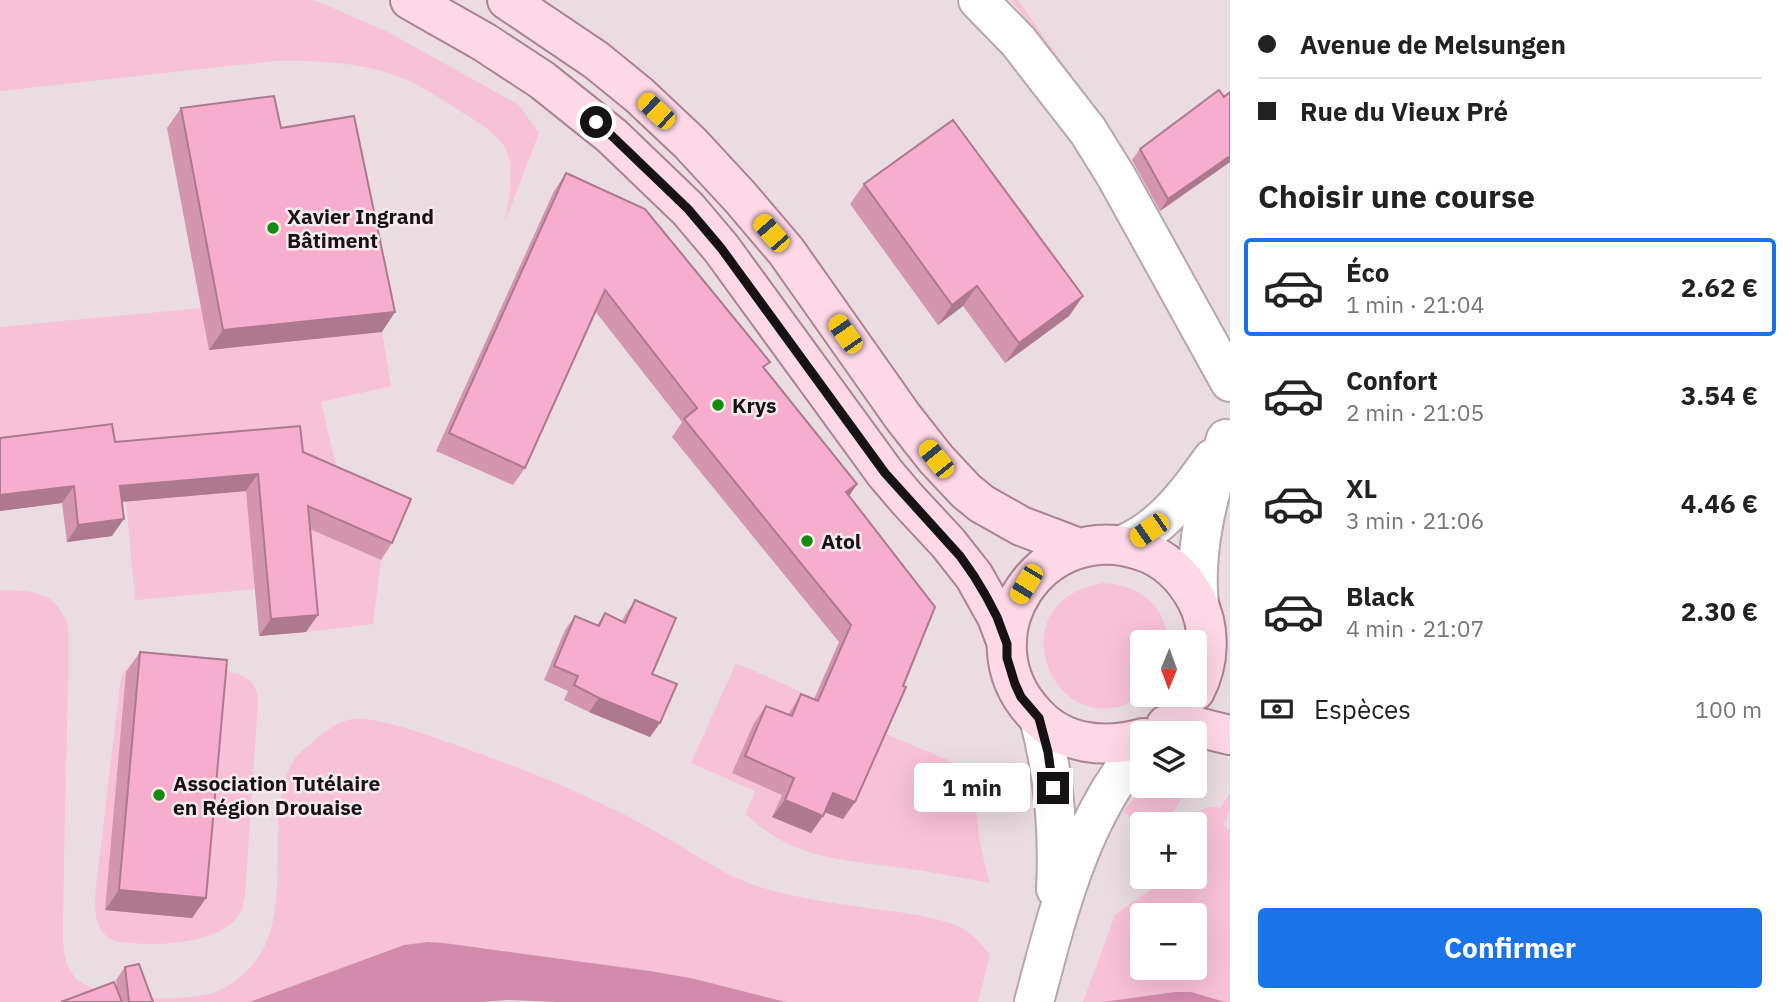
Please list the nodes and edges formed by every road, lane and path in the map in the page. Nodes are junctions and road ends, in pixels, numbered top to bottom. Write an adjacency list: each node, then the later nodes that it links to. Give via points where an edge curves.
1 (410, 0): 10 (main road, via 542,80 612,136 688,209 885,473 974,576)
2 (507, 0): 7 (main road, via 596,60 690,143 786,251 902,417 965,491 1021,526)
3 (978, 0): 4 (street, via 1018,41 1088,131)
4 (1230, 382)
5 (1228, 435): 6 (street, via 1168,513); 8 (street, via 1205,515 1196,580)
6 (1122, 545): 7 (main road); 8 (main road, via 1163,562 1184,580)
7 (1079, 548): 10 (main road, via 1050,562 1026,584 1012,612)
8 (1199, 604): 9 (main road)
9 (1206, 630)
10 (1007, 644): 14 (main road, via 1010,671 1021,697)
11 (1208, 647): 12 (main road)
12 (1230, 677)
13 (1185, 707): 15 (main road)
14 (1039, 718): 18 (main road, via 1087,743); 20 (street, via 1055,806)
15 (1168, 721)
16 (1207, 729): 17 (main road)
17 (1230, 735)
18 (1130, 740)
19 (1130, 763): 20 (street, via 1096,815)
20 (1053, 927): 21 (street)
21 (1035, 997)

